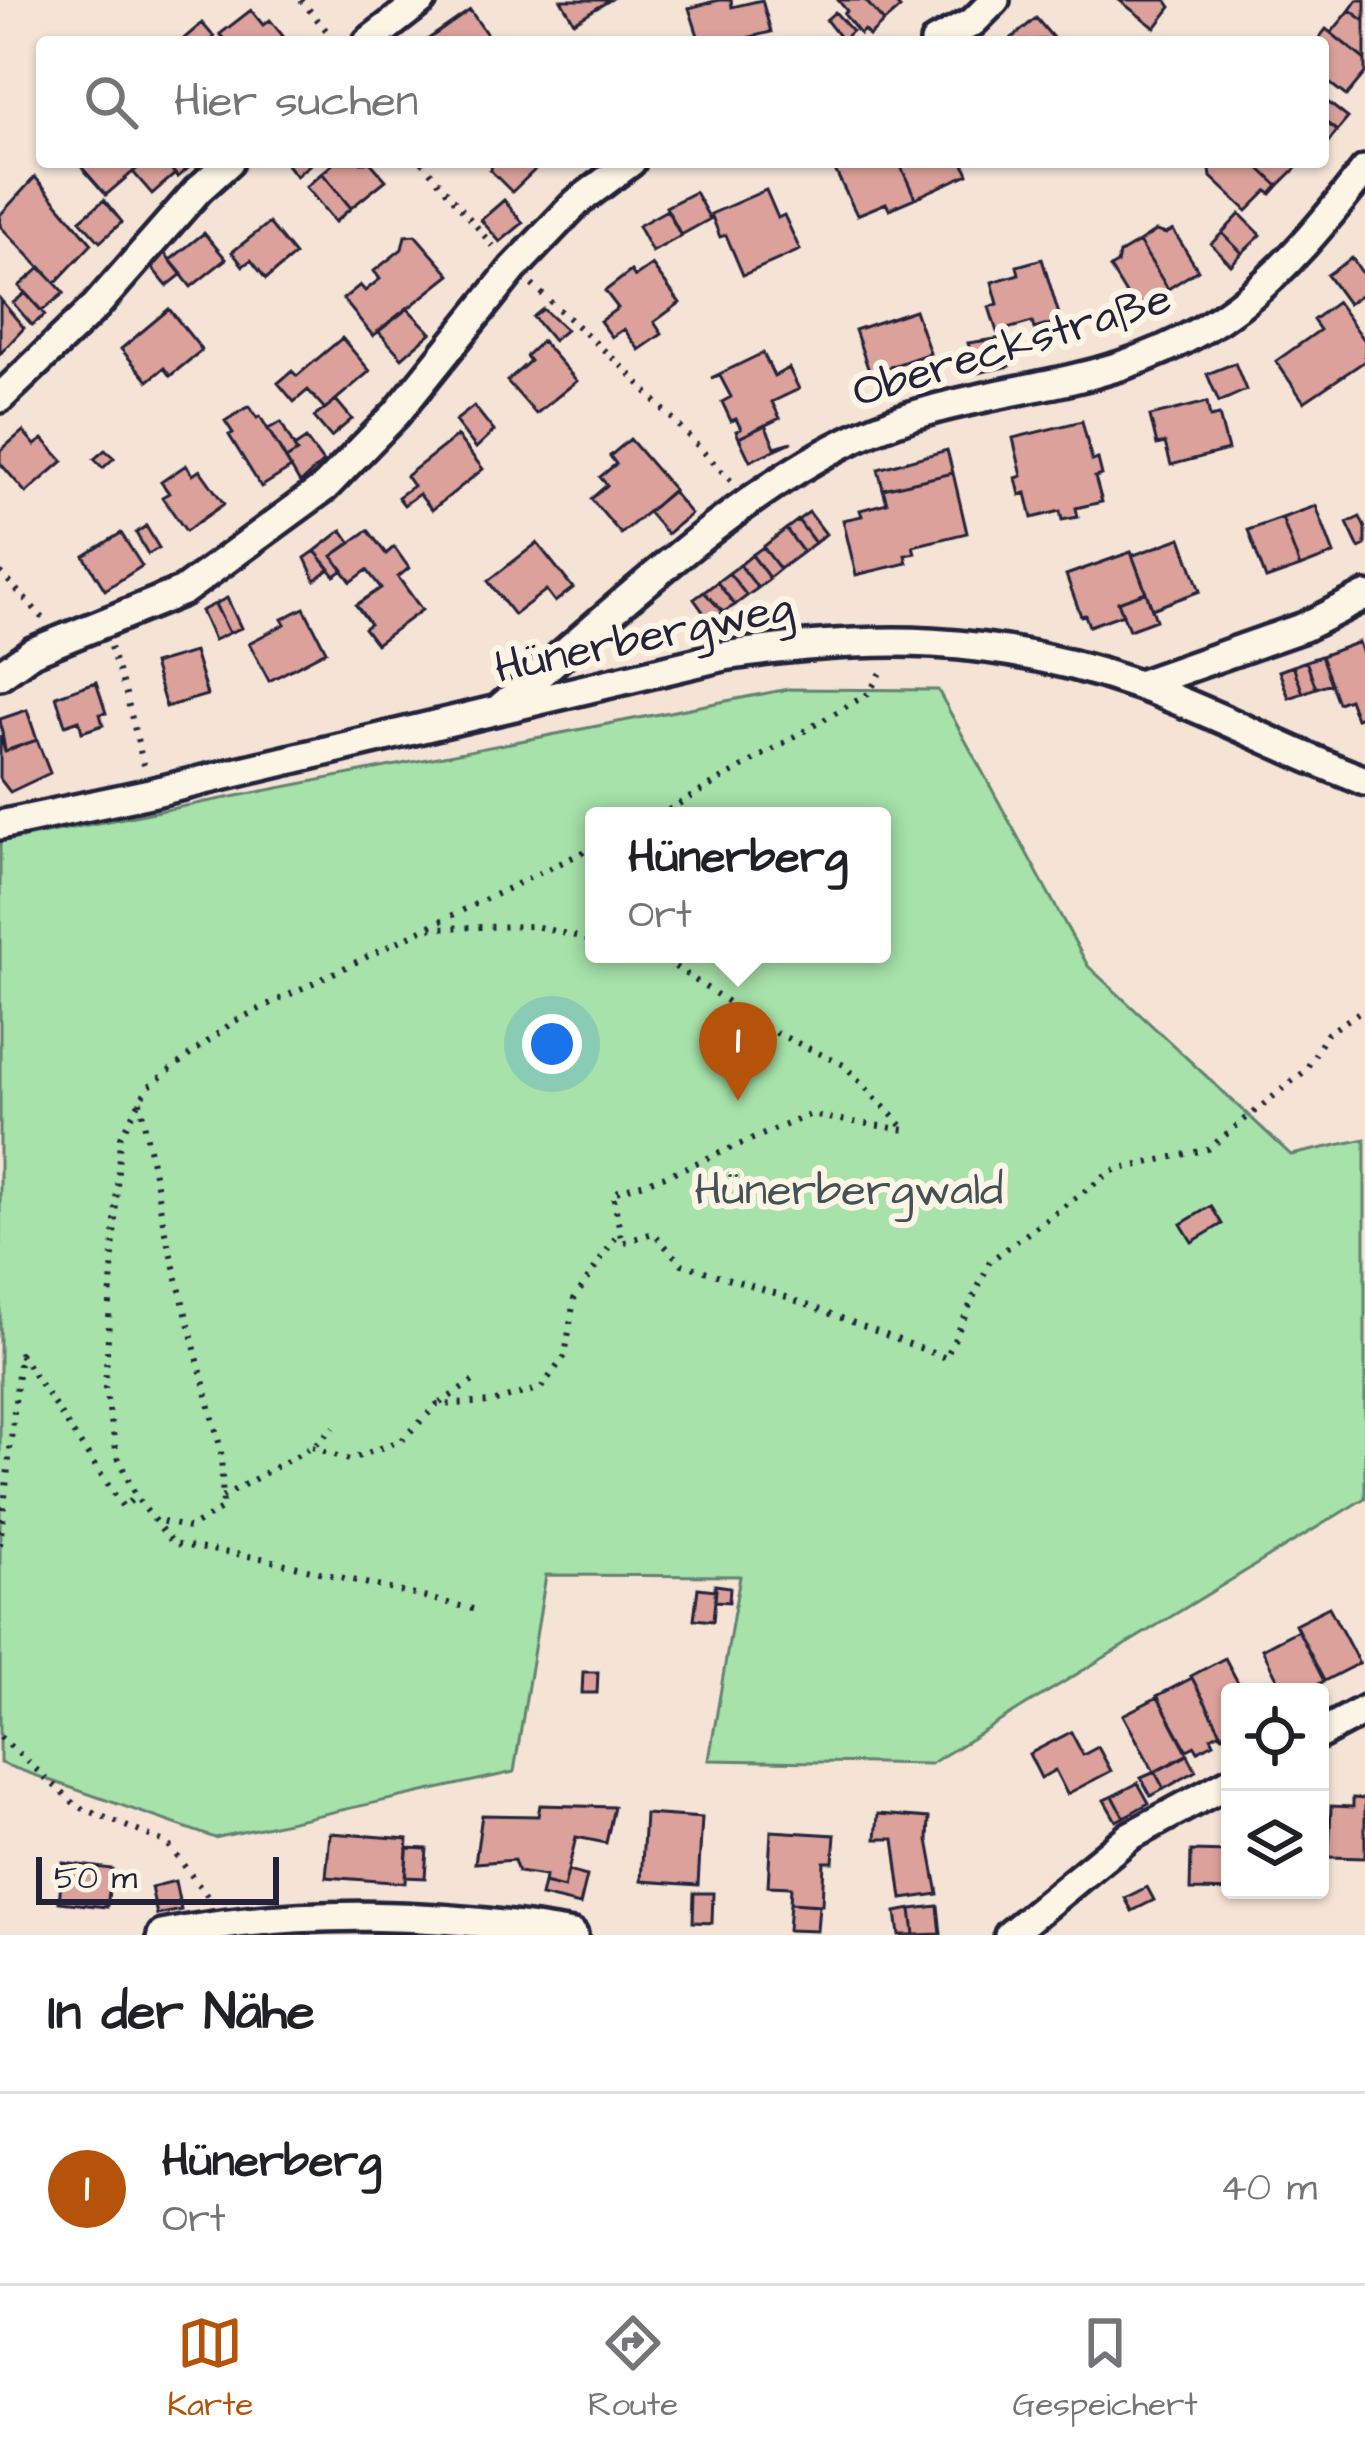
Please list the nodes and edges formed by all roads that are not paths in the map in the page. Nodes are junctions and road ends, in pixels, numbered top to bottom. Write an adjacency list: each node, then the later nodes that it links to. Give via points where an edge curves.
1 (422, 0): 3 (street)
2 (995, 0): 4 (street)
3 (376, 36)
4 (946, 36)
5 (222, 168): 8 (street)
6 (623, 168): 10 (street, via 513,269 396,414 325,487 183,591 32,652)
7 (1365, 170): 12 (street, Obereckstraße, via 1254,297 1184,343 1127,365 910,415 804,465)
8 (0, 398)
9 (1365, 596): 11 (street, via 1304,627)
10 (0, 675)
11 (1139, 686): 12 (street, Hünerbergweg, via 968,643 812,643 724,656); 13 (street, Hünerbergweg)
12 (494, 713): 14 (street, Hünerbergweg)
13 (1365, 781)
14 (0, 825)
15 (1365, 1710): 16 (street)
16 (1329, 1729)
17 (1221, 1787): 20 (street, via 1130,1836)
18 (162, 1935): 19 (street, via 227,1922 382,1916)
19 (573, 1935)
20 (1009, 1935)

